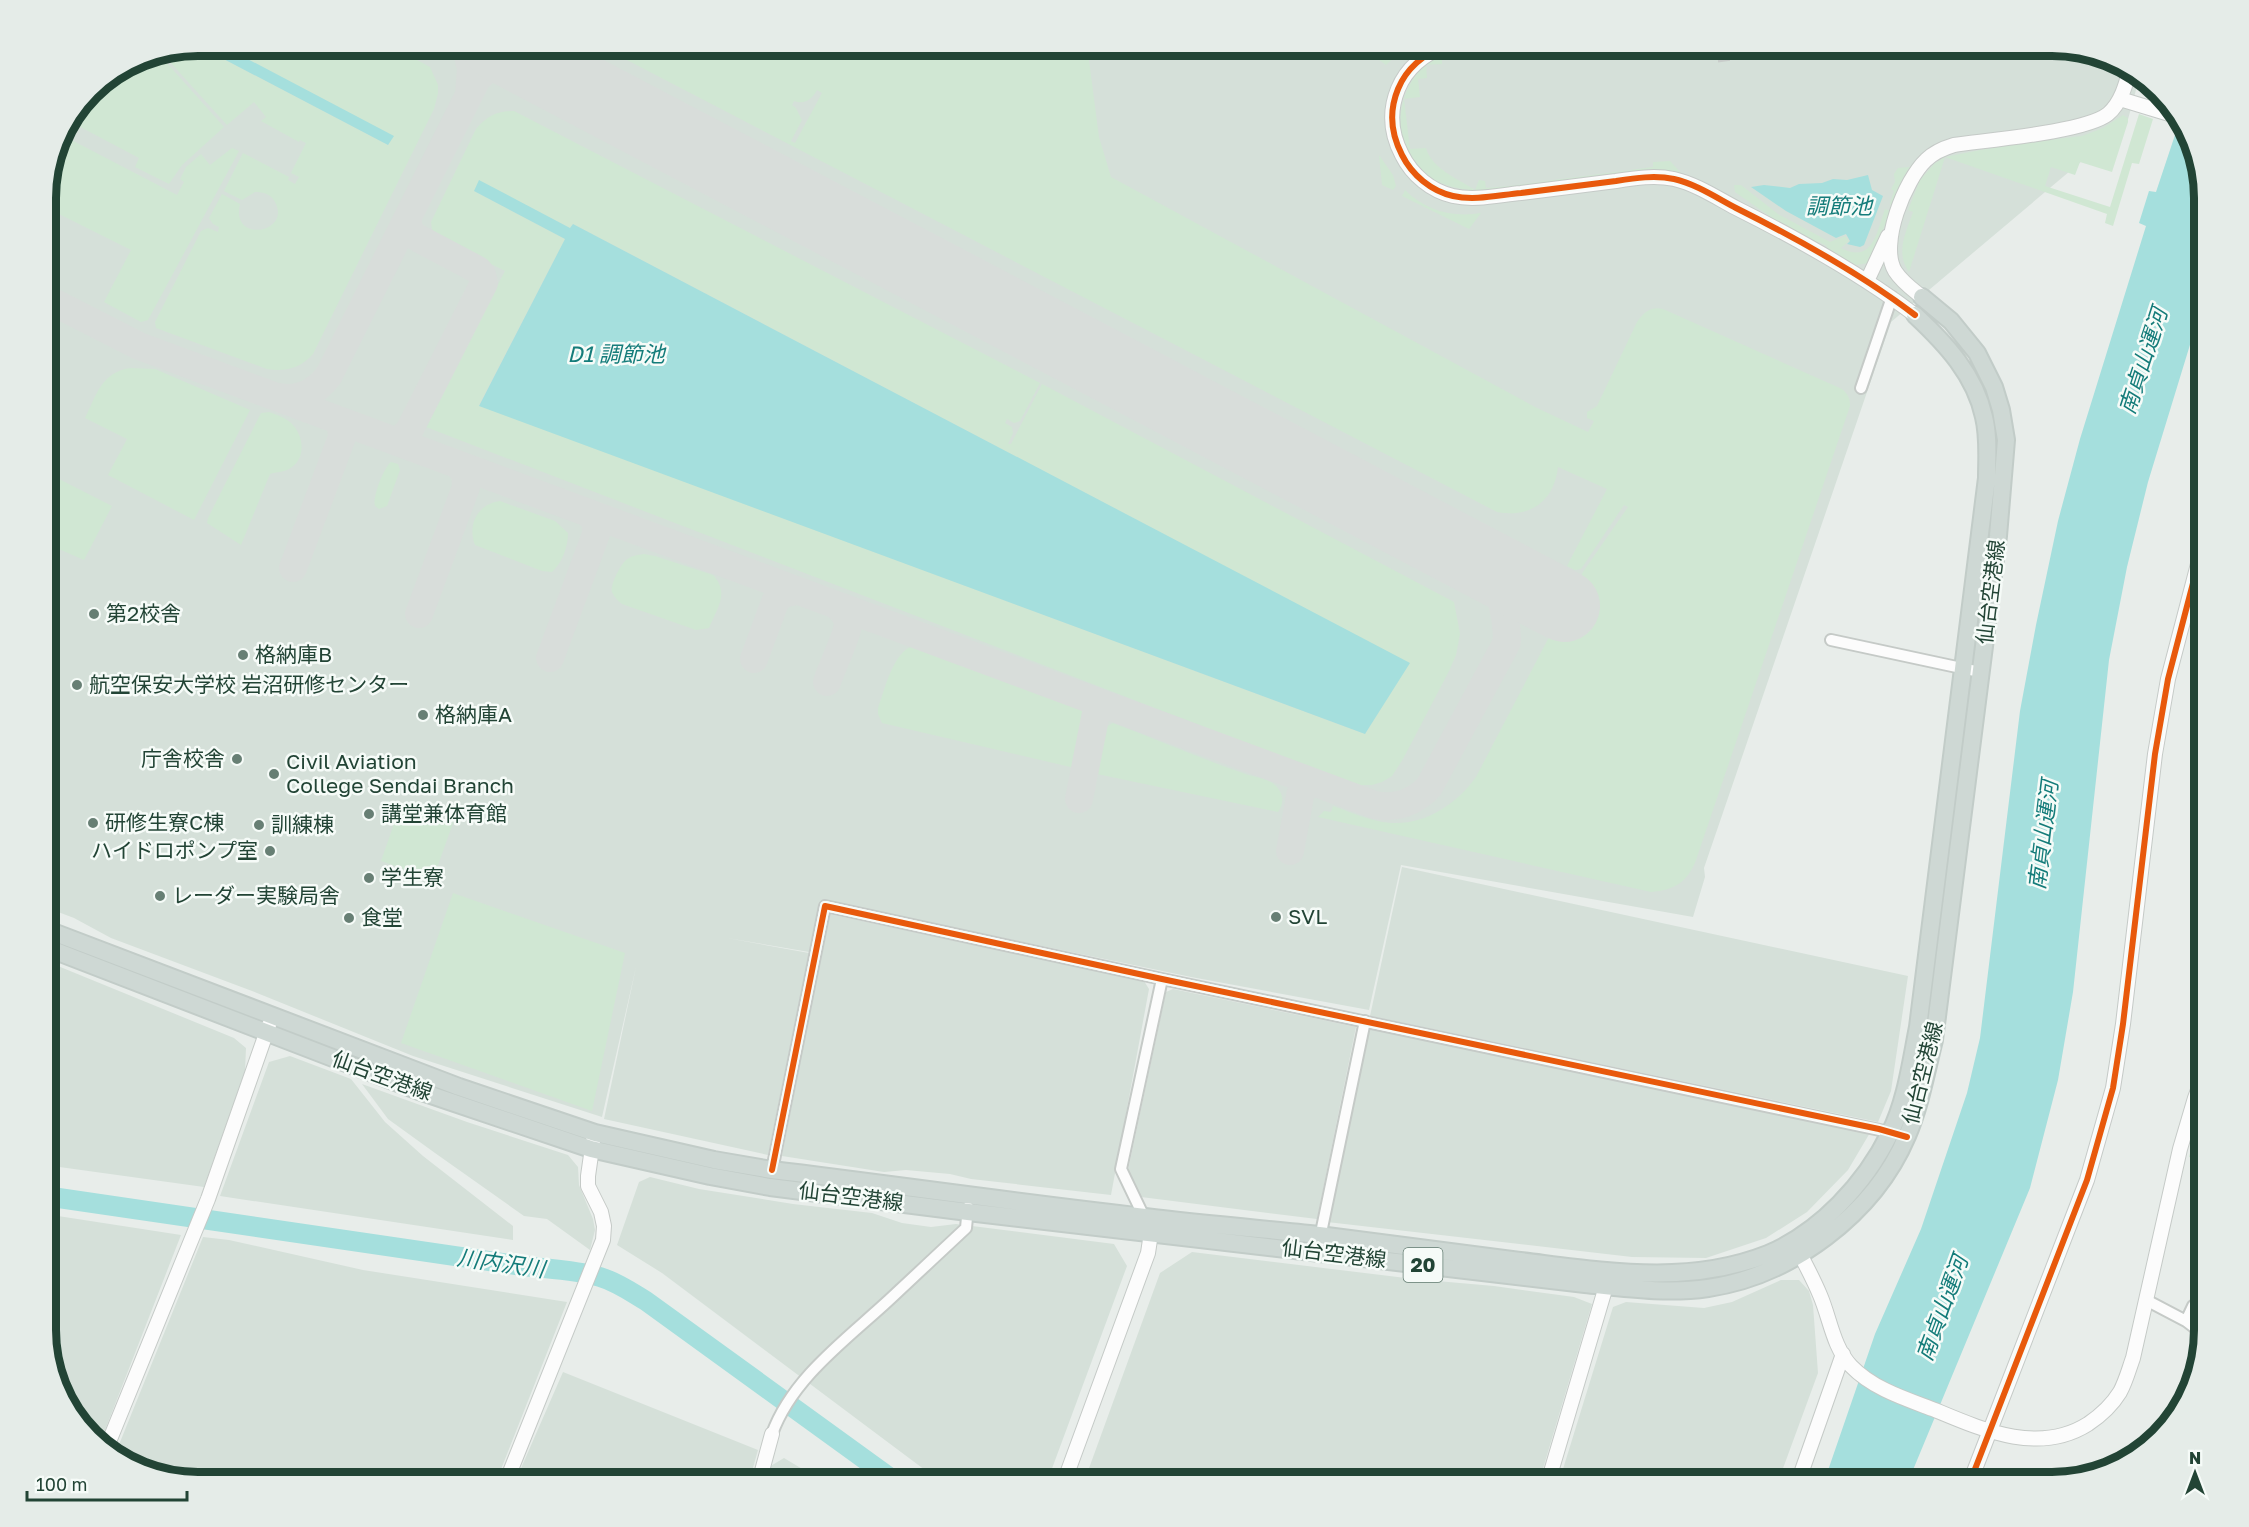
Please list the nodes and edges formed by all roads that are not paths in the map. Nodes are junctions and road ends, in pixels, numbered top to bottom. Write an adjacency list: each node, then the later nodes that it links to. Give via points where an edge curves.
1 (1425, 56): 6 (street, via 1399,87 1392,115 1393,133 1412,171 1439,192 1465,198 1485,197 1643,177 1674,179 1756,218)
2 (2127, 77): 3 (street)
3 (2120, 99): 4 (street); 5 (street, via 2097,121 1954,144 1939,150 1910,179)
4 (2165, 113)
5 (1892, 228): 6 (street); 8 (street, via 1894,270)
6 (1867, 281): 7 (street)
7 (1892, 297): 9 (street); 12 (street)
8 (1922, 297): 10 (main road, 仙台空港線 / 20, via 1951,321)
9 (1915, 315): 11 (main road, 仙台空港線 / 20)
10 (1972, 347): 11 (street); 13 (main road, 仙台空港線 / 20, via 1994,387)
11 (1955, 357): 14 (main road, 仙台空港線 / 20, via 1978,396)
12 (1861, 388)
13 (2003, 420): 14 (street); 18 (main road, 仙台空港線 / 20, via 2004,482)
14 (1985, 423): 17 (main road, 仙台空港線 / 20, via 1987,478)
15 (2194, 579): 39 (street, via 2170,669 2155,754 2113,1088 2087,1180)
16 (1831, 640): 17 (street)
17 (1963, 670): 18 (street); 25 (main road, 仙台空港線 / 20, via 1918,1027)
18 (1980, 672): 25 (main road, 仙台空港線 / 20, via 1934,1040 1921,1095)
19 (56, 935): 23 (main road, 仙台空港線 / 20)
20 (56, 951): 23 (main road, 仙台空港線 / 20)
21 (1162, 980): 22 (street); 27 (street, via 825,906); 29 (street, via 1121,1169)
22 (1365, 1022): 25 (street); 31 (street)
23 (270, 1025): 26 (main road, 仙台空港線 / 20, via 459,1087); 41 (street, via 208,1199)
24 (2194, 1108): 34 (street, via 2180,1149)
25 (1899, 1135): 32 (main road, 仙台空港線 / 20)
26 (593, 1141): 27 (main road, 仙台空港線 / 20); 28 (main road, 仙台空港線 / 20, via 710,1176 770,1187); 42 (street, via 588,1186 602,1212 603,1240)
27 (772, 1170): 28 (main road, 仙台空港線 / 20)
28 (969, 1203): 29 (main road, 仙台空港線 / 20); 30 (main road, 仙台空港線 / 20); 40 (street, via 966,1228 830,1353 796,1390)
29 (1144, 1217): 30 (street); 31 (main road, 仙台空港線 / 20)
30 (1151, 1233): 31 (main road, 仙台空港線 / 20); 44 (street, via 1149,1253)
31 (1318, 1244): 33 (main road, 仙台空港線 / 20)
32 (1797, 1247): 33 (main road, 仙台空港線 / 20, via 1701,1272); 38 (street)
33 (1608, 1279): 45 (street)
34 (2146, 1300): 36 (street); 39 (street, via 2126,1380 2120,1393 2098,1417 2058,1437 2021,1438)
35 (2194, 1305): 36 (street)
36 (2186, 1321): 37 (street)
37 (2194, 1327)
38 (1846, 1359): 39 (street, via 1869,1381); 46 (street)
39 (1990, 1431): 47 (street)
40 (772, 1434): 43 (street)
41 (109, 1441)
42 (510, 1472)
43 (762, 1472)
44 (1068, 1472)
45 (1551, 1472)
46 (1802, 1472)
47 (1974, 1472)

